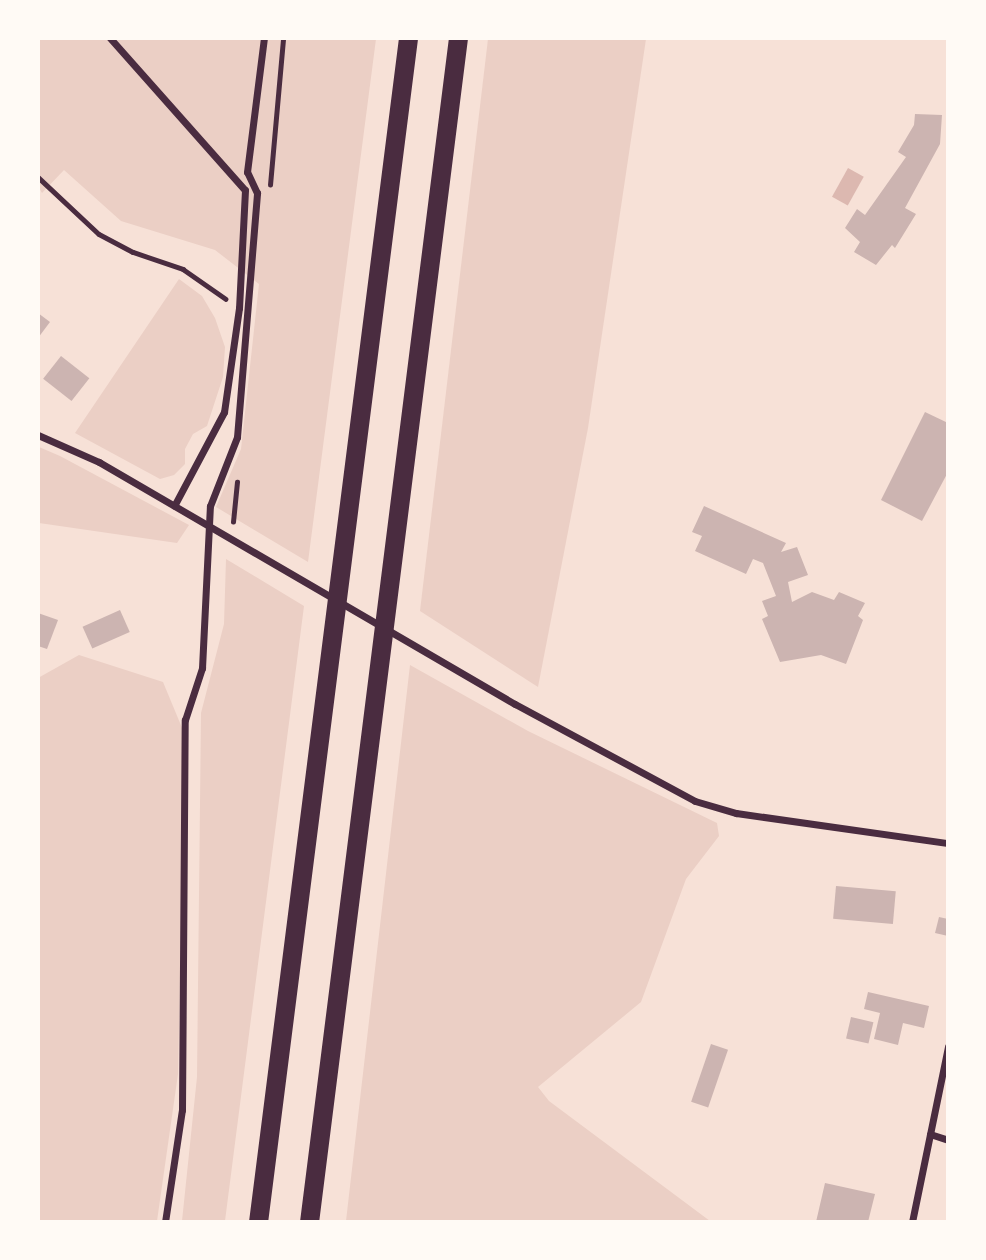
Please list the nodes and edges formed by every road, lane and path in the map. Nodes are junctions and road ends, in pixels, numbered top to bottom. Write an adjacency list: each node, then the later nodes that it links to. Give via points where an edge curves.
1 (110, 38): 6 (street, via 245,190)
2 (264, 38): 9 (street, via 247,172 257,193 237,437 210,506)
3 (408, 38): 15 (highway)
4 (458, 38): 16 (highway)
5 (38, 177): 6 (path, via 99,234 133,252 183,269)
6 (239, 308): 8 (street, via 224,412)
7 (38, 435): 8 (street, via 99,462)
8 (174, 506): 9 (street)
9 (212, 529): 10 (street, via 515,704 695,801 736,813); 14 (street, via 202,668 185,720 182,1110)
10 (947, 843)
11 (947, 1047): 12 (street)
12 (930, 1134): 13 (street); 17 (street)
13 (947, 1140)
14 (165, 1222)
15 (258, 1222)
16 (309, 1222)
17 (912, 1222)

